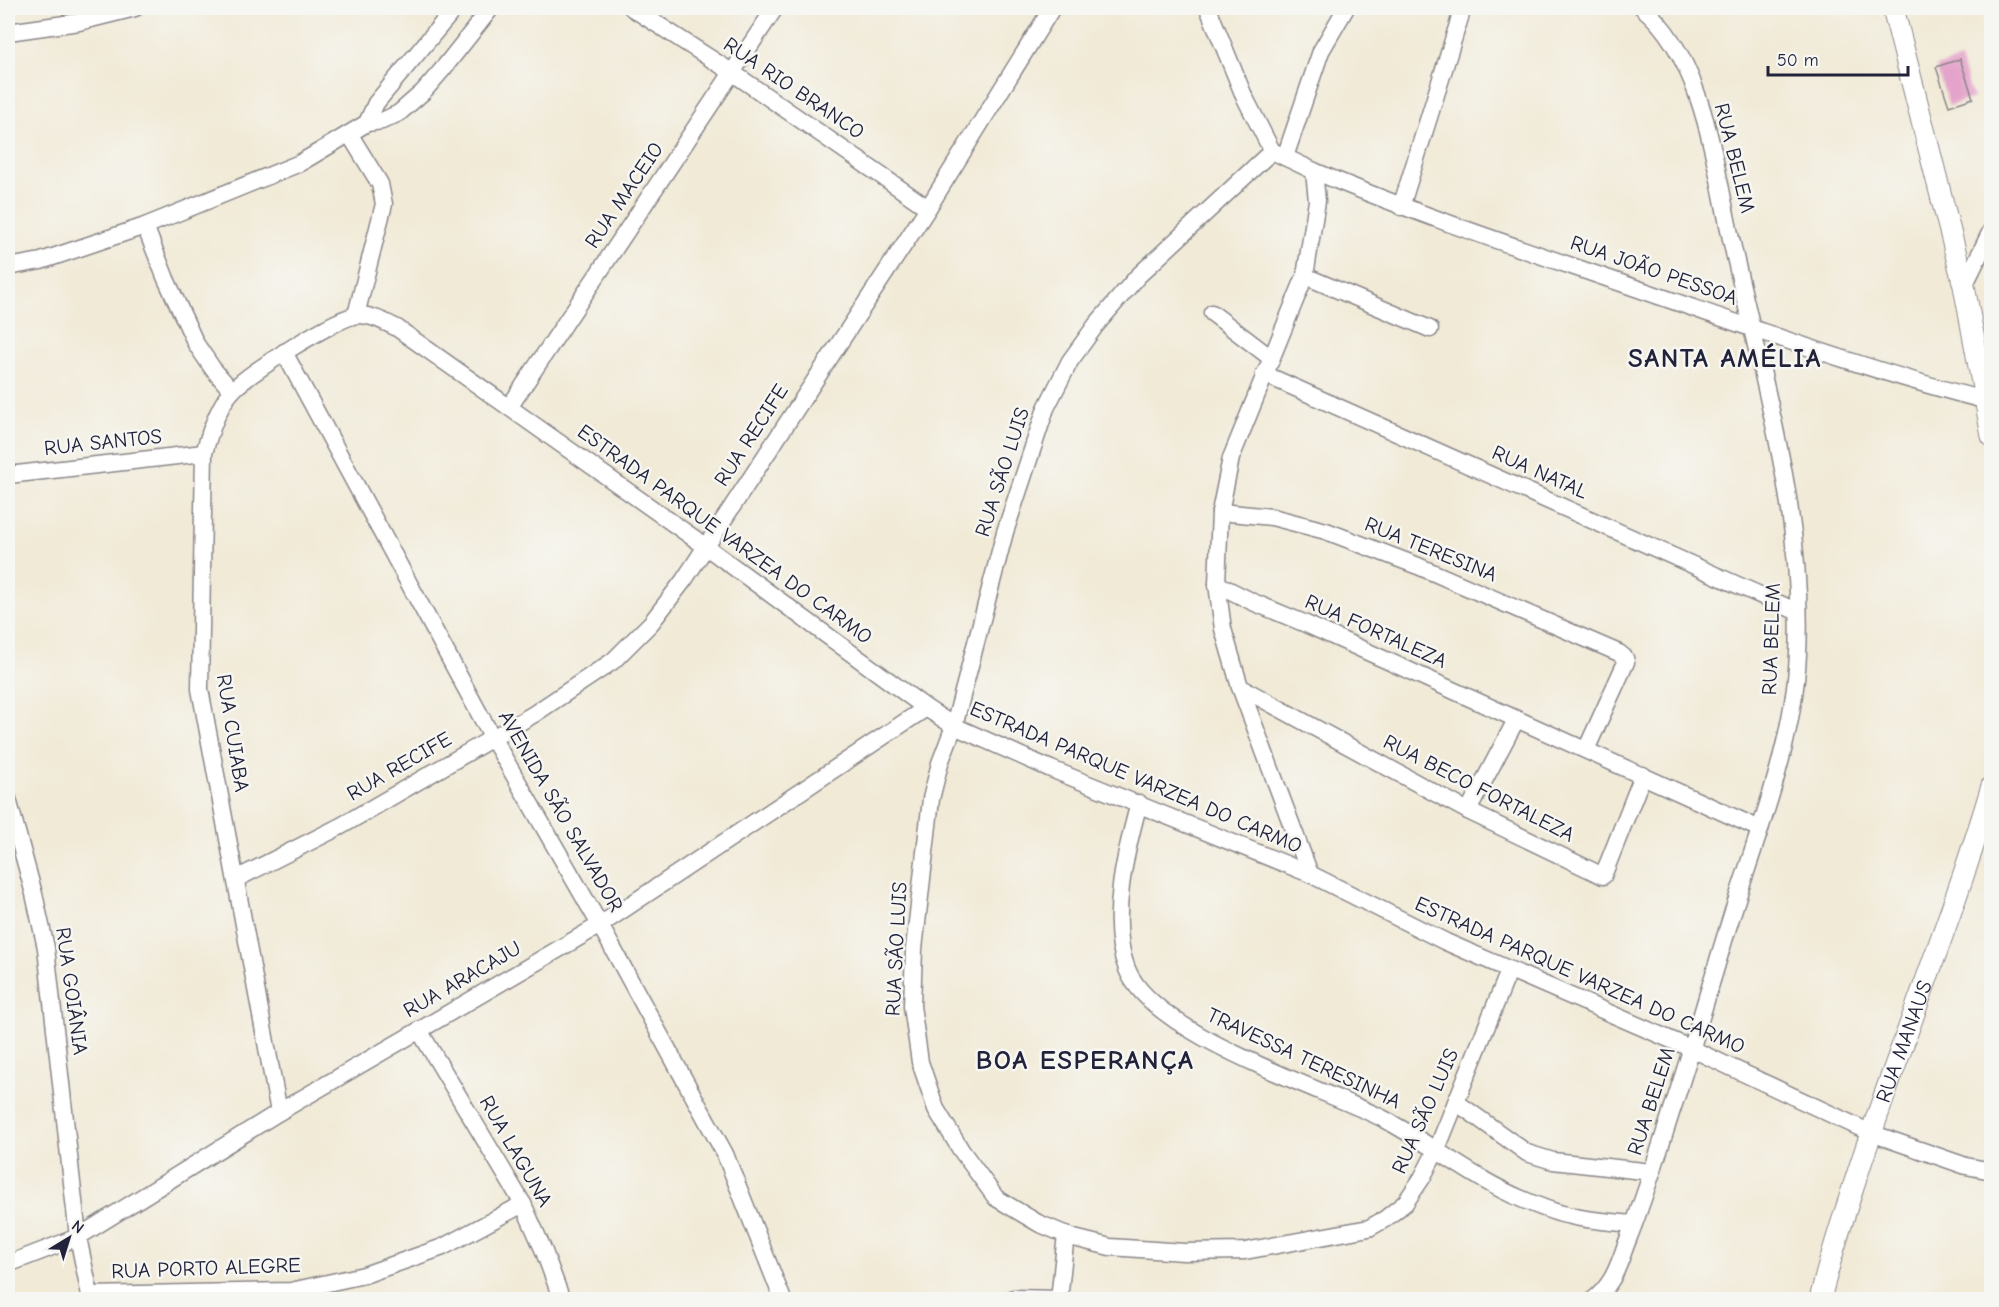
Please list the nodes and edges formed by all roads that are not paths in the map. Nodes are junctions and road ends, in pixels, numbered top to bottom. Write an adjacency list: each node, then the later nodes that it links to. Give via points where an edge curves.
1 (135, 8): 12 (street, via 79,22)
2 (455, 8): 14 (street, via 376,103)
3 (491, 8): 14 (street, via 423,92 399,113)
4 (632, 8): 13 (street, RUA RIO BRANCO)
5 (775, 8): 13 (street, RUA MACEIO)
6 (1052, 8): 19 (street, RUA RECIFE)
7 (1209, 8): 16 (street, via 1244,96)
8 (1346, 8): 16 (street, via 1321,51)
9 (1463, 8): 18 (street)
10 (1643, 8): 27 (street, RUA BELEM, via 1661,23 1691,75 1710,141)
11 (1893, 8): 24 (street)
12 (8, 32)
13 (733, 72): 19 (street, RUA RIO BRANCO); 34 (street, RUA MACEIO)
14 (367, 123): 15 (street)
15 (350, 135): 20 (street, via 300,163); 26 (street, via 380,184 384,204)
16 (1279, 154): 17 (street); 45 (street, RUA SÃO LUIS, via 1138,276 1070,361 1046,408 1005,532)
17 (1314, 171): 18 (street, RUA JOÃO PESSOA); 23 (street, via 1317,201)
18 (1401, 207): 27 (street, RUA JOÃO PESSOA)
19 (928, 208): 39 (street, RUA RECIFE)
20 (145, 226): 22 (street, via 41,261); 32 (street, via 196,344)
21 (1992, 229): 24 (street)
22 (8, 267)
23 (1305, 276): 28 (street); 30 (street)
24 (1964, 286): 33 (street)
25 (1212, 314): 30 (street)
26 (356, 315): 29 (street); 34 (street, ESTRADA PARQUE VARZEA DO CARMO, via 377,318 397,328)
27 (1751, 327): 33 (street, RUA JOÃO PESSOA); 41 (street, RUA BELEM, via 1789,497)
28 (1430, 329)
29 (284, 352): 32 (street, RUA CUIABA); 46 (street, AVENIDA SÃO SALVADOR)
30 (1271, 358): 31 (street)
31 (1264, 374): 38 (street, via 1231,458); 41 (street, RUA NATAL)
32 (232, 391): 36 (street, RUA CUIABA, via 209,432)
33 (1984, 400): 35 (street)
34 (510, 406): 39 (street, ESTRADA PARQUE VARZEA DO CARMO)
35 (1992, 436)
36 (204, 453): 37 (street, RUA SANTOS); 55 (street, RUA CUIABA, via 200,689)
37 (8, 476)
38 (1220, 512): 40 (street); 47 (street, RUA TERESINA, via 1272,517 1326,531 1418,566 1618,653 1626,662)
39 (705, 546): 43 (street, ESTRADA PARQUE VARZEA DO CARMO); 46 (street, RUA RECIFE, via 651,623 613,661)
40 (1217, 584): 42 (street, via 1223,630); 44 (street, RUA FORTALEZA)
41 (1798, 612): 53 (street, RUA BELEM, via 1795,693)
42 (1240, 687): 52 (street, RUA BECO FORTALEZA); 54 (street)
43 (926, 708): 45 (street, ESTRADA PARQUE VARZEA DO CARMO); 56 (street, RUA ARACAJU)
44 (1516, 720): 47 (street, RUA FORTALEZA); 52 (street)
45 (954, 726): 51 (street, ESTRADA PARQUE VARZEA DO CARMO); 68 (street, RUA SÃO LUIS, via 931,799 914,949 912,1006 920,1062 936,1109 996,1198 1038,1223)
46 (492, 737): 55 (street, RUA RECIFE, via 341,826); 56 (street, AVENIDA SÃO SALVADOR)
47 (1586, 750): 48 (street, RUA FORTALEZA)
48 (1643, 775): 52 (street, RUA BECO FORTALEZA, via 1603,876); 53 (street, RUA FORTALEZA)
49 (1992, 786): 62 (street, RUA MANAUS)
50 (8, 799): 69 (street, RUA GOIÂNIA, via 46,948)
51 (1139, 803): 54 (street, ESTRADA PARQUE VARZEA DO CARMO); 63 (street, TRAVESSA TERESINHA, via 1122,883 1118,933 1127,969 1145,997 1180,1024 1382,1118)
52 (1468, 811)
53 (1760, 829): 59 (street, RUA BELEM)
54 (1310, 874): 57 (street, ESTRADA PARQUE VARZEA DO CARMO)
55 (236, 879): 61 (street, RUA CUIABA)
56 (600, 925): 58 (street, RUA ARACAJU); 74 (street, AVENIDA SÃO SALVADOR, via 726,1154)
57 (1509, 971): 59 (street, ESTRADA PARQUE VARZEA DO CARMO); 60 (street, RUA SÃO LUIS)
58 (419, 1030): 61 (street, RUA ARACAJU); 66 (street, RUA LAGUNA)
59 (1692, 1049): 62 (street, ESTRADA PARQUE VARZEA DO CARMO); 64 (street, RUA BELEM)
60 (1456, 1102): 63 (street, RUA SÃO LUIS); 64 (street, via 1527,1153 1553,1161)
61 (279, 1112): 69 (street, RUA ARACAJU)
62 (1871, 1133): 65 (street, ESTRADA PARQUE VARZEA DO CARMO); 77 (street, RUA MANAUS, via 1828,1262)
63 (1437, 1149): 67 (street, TRAVESSA TERESINHA, via 1523,1200 1571,1216); 68 (street, RUA SÃO LUIS, via 1405,1203 1369,1228 1245,1251 1110,1247)
64 (1652, 1172): 67 (street, RUA BELEM)
65 (1992, 1172)
66 (523, 1204): 71 (street, RUA PORTO ALEGRE, via 443,1247 364,1275 291,1291); 73 (street, RUA LAGUNA)
67 (1634, 1224): 76 (street, RUA BELEM, via 1613,1277)
68 (1066, 1234): 75 (street)
69 (78, 1237): 70 (street, RUA ARACAJU); 71 (street, RUA GOIÂNIA)
70 (8, 1264)
71 (90, 1297)
72 (1013, 1298): 75 (street)
73 (562, 1299)
74 (783, 1299)
75 (1059, 1299)
76 (1593, 1299)
77 (1820, 1299)

